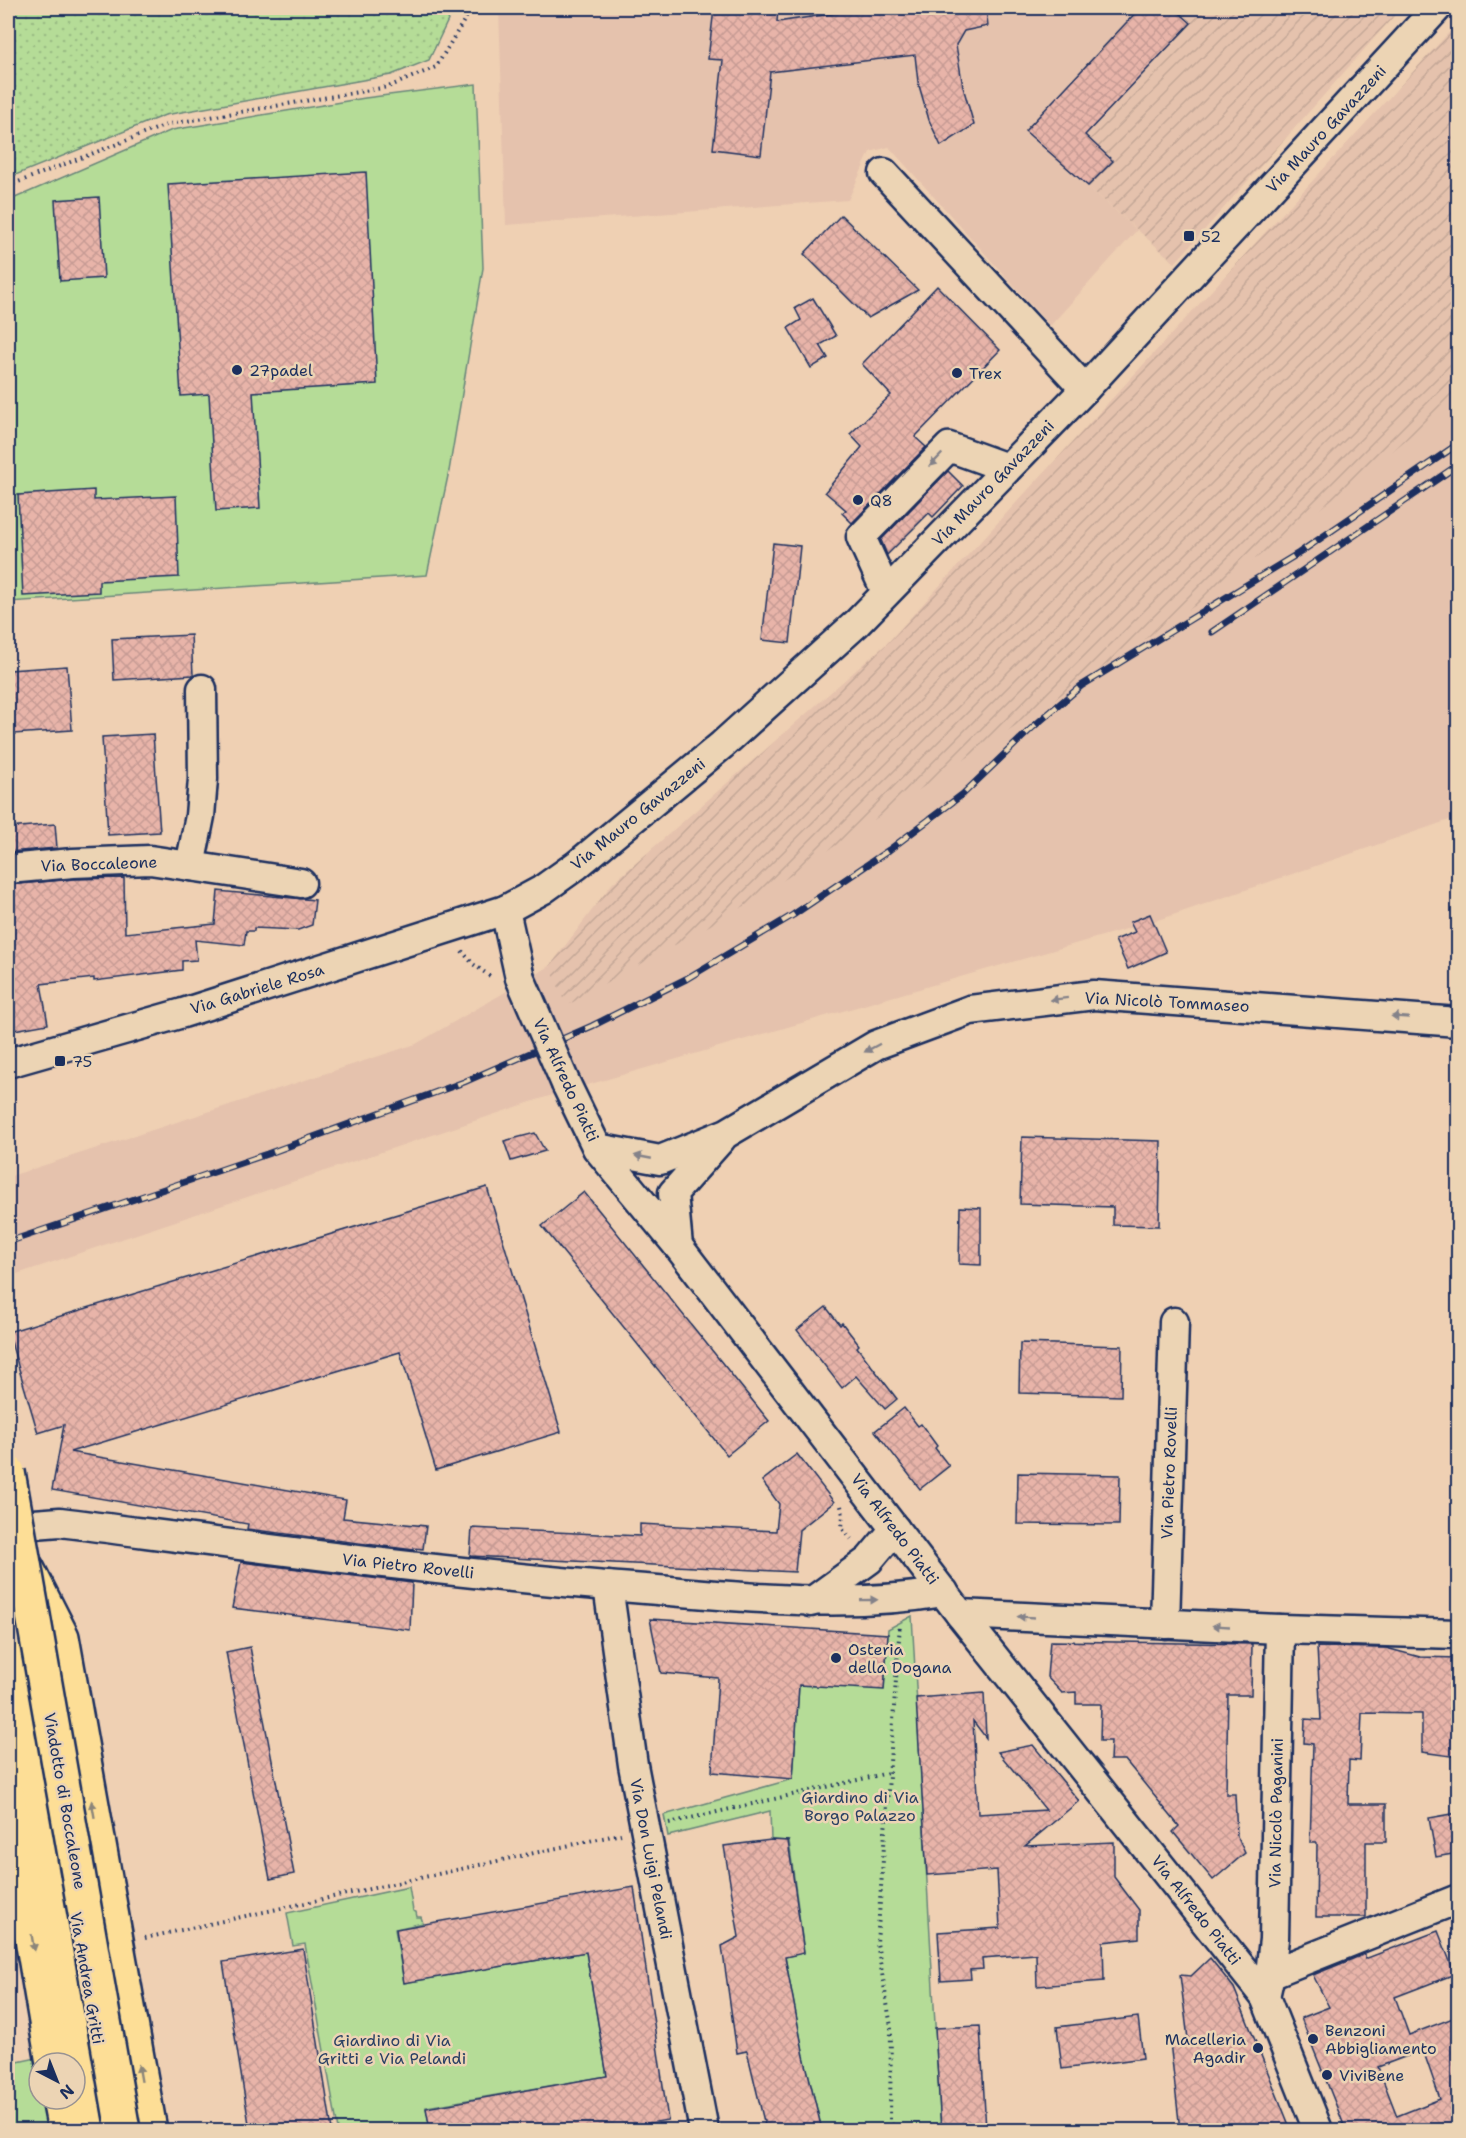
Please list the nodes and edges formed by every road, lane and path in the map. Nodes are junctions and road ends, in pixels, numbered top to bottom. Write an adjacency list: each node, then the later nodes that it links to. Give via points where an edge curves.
1 (466, 8): 4 (path, via 468,14 436,67 388,87 170,124)
2 (1437, 8): 5 (street, Via Mauro Gavazzeni)
3 (884, 174): 5 (street)
4 (8, 186)
5 (1085, 389): 6 (street, Via Mauro Gavazzeni)
6 (1007, 468): 7 (street, Via Mauro Gavazzeni); 7 (street, one-way to 7, via 949,447 861,537)
7 (886, 592): 12 (street, Via Mauro Gavazzeni, via 722,745 577,865)
8 (202, 689): 9 (street, via 203,778)
9 (190, 866): 10 (street, Via Boccaleone, via 150,860); 11 (street, Via Boccaleone)
10 (8, 868)
11 (301, 883)
12 (505, 910): 13 (street, Via Gabriele Rosa); 14 (street, Via Alfredo Piatti)
13 (453, 928): 14 (path, via 462,952); 16 (street, Via Gabriele Rosa)
14 (508, 981): 18 (street, Via Alfredo Piatti, bridge)
15 (1458, 1022): 17 (street, Via Nicolò Tommaseo, one-way to 17, via 1095,995 970,1011 876,1045)
16 (8, 1063)
17 (727, 1133): 18 (street, Via Nicolò Tommaseo, one-way to 18, via 660,1160); 19 (street, Via Nicolò Tommaseo, via 673,1193)
18 (597, 1148): 19 (street, Via Alfredo Piatti)
19 (678, 1246): 22 (street, Via Alfredo Piatti)
20 (1174, 1322): 30 (street, Via Pietro Rovelli)
21 (8, 1472): 24 (highway, Viadotto di Boccaleone, bridge)
22 (895, 1529): 27 (street, via 869,1560); 28 (street, Via Alfredo Piatti)
23 (8, 1531): 25 (street, Via Pietro Rovelli, via 60,1521 409,1567)
24 (16, 1552): 45 (street, Via Andrea Gritti, via 23,1613); 46 (highway, Viadotto di Boccaleone, bridge); 47 (highway, one-way to 24, via 62,1637)
25 (608, 1586): 27 (street, Via Pietro Rovelli); 36 (street, Via Don Luigi Pelandi)
26 (902, 1599): 27 (street, Via Pietro Rovelli, one-way to 26); 28 (street, Via Pietro Rovelli); 34 (path)
27 (811, 1602)
28 (952, 1603): 30 (street, Via Pietro Rovelli, one-way to 28); 39 (street, Via Alfredo Piatti)
29 (8, 1615): 44 (street, Via Andrea Gritti)
30 (1165, 1624): 31 (street, Via Pietro Rovelli, one-way to 30)
31 (1280, 1629): 32 (street, Via Pietro Rovelli); 39 (street, Via Nicolò Paganini, via 1274,1939)
32 (1458, 1634)
33 (8, 1656): 43 (highway, Viadotto di Boccaleone)
34 (888, 1773): 36 (path); 49 (path, via 877,1943 891,2027 890,2121)
35 (8, 1797): 40 (highway, one-way to 40)
36 (645, 1829): 38 (path); 48 (street, Via Don Luigi Pelandi)
37 (1458, 1899): 39 (street)
38 (141, 1939)
39 (1267, 1985): 50 (street, Via Alfredo Piatti)
40 (51, 2051)
41 (61, 2111): 42 (highway)
42 (65, 2130)
43 (93, 2130)
44 (99, 2130)
45 (113, 2130)
46 (123, 2130)
47 (150, 2130)
48 (704, 2130)
49 (895, 2130)
50 (1318, 2130)

